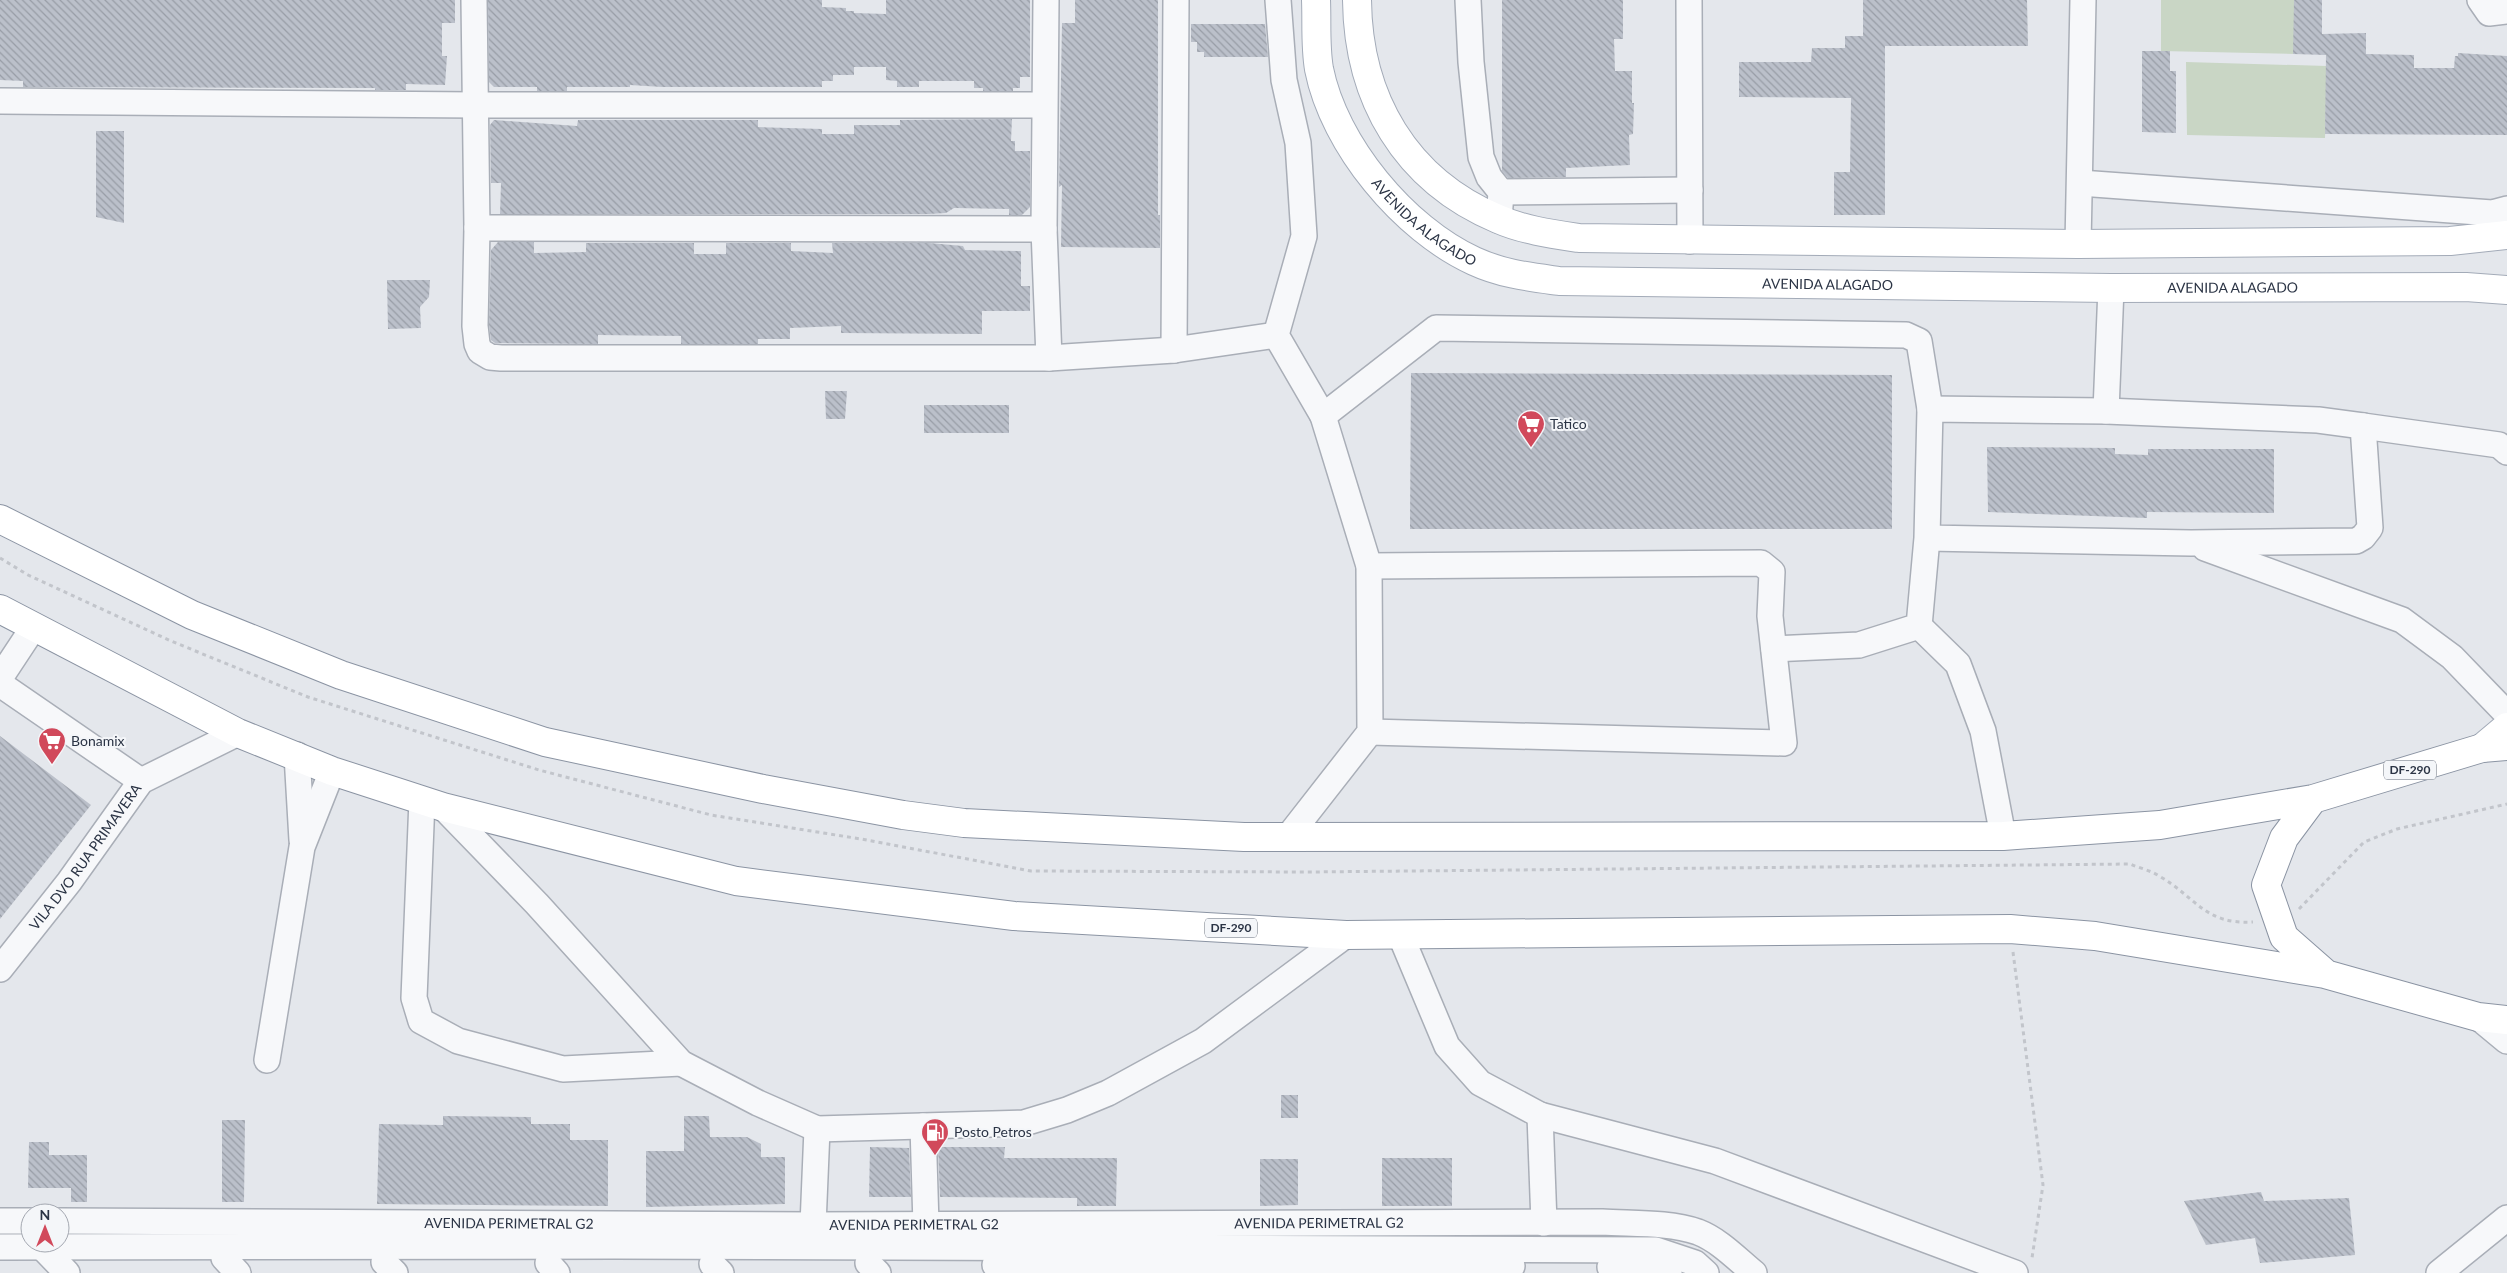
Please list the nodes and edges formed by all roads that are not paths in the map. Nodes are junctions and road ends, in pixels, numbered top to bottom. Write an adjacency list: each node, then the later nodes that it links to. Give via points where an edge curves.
1 (474, 0): 13 (street)
2 (1046, 0): 14 (street)
3 (1176, 0): 28 (street)
4 (1278, 0): 27 (street, via 1284,80 1298,143 1304,236)
5 (1316, 0): 25 (main road, AVENIDA ALAGADO, via 1319,68 1331,108 1351,148 1374,181 1408,215 1474,262 1512,275 1559,281)
6 (1357, 0): 19 (main road, via 1364,68 1387,125 1414,159 1441,185)
7 (1468, 0): 17 (street, via 1481,157 1489,177)
8 (1690, 0): 16 (street)
9 (2084, 0): 15 (street)
10 (2480, 0): 11 (street, via 2489,13)
11 (2507, 11)
12 (0, 101): 13 (street)
13 (476, 105): 14 (street); 20 (street)
14 (1044, 105): 21 (street)
15 (2080, 183): 18 (street, via 2492,213); 24 (street)
16 (1690, 190): 17 (street); 23 (street)
17 (1501, 192): 19 (street)
18 (2507, 210)
19 (1499, 220): 23 (main road, via 1540,232 1579,238)
20 (477, 228): 21 (street); 29 (street, via 475,326 480,351 490,357)
21 (1044, 229): 29 (street)
22 (2507, 235): 24 (main road, via 2450,241)
23 (1690, 241): 24 (main road)
24 (2078, 244)
25 (2112, 288): 26 (main road, AVENIDA ALAGADO, via 2466,287); 31 (street)
26 (2507, 290)
27 (1276, 335): 28 (street); 32 (street)
28 (1174, 350): 29 (street)
29 (1049, 358)
30 (1930, 409): 31 (street); 32 (street, via 1919,341 1906,335 1436,328); 36 (street)
31 (2106, 412): 33 (street, via 2318,420)
32 (1323, 416): 38 (street)
33 (2363, 426): 34 (street, via 2499,445); 37 (street, via 2370,528 2363,537 2356,541)
34 (2507, 452)
35 (0, 519): 56 (main road, DF-290, via 192,615 341,675 545,742 763,789 929,818 1003,825)
36 (1927, 538): 37 (street); 40 (street)
37 (2190, 543): 45 (street, via 2402,620 2452,657)
38 (1369, 566): 42 (street, via 1761,562 1772,572 1770,616); 47 (street)
39 (0, 609): 41 (main road, DF-290)
40 (1919, 626): 42 (street, via 1859,645); 55 (street, via 1958,664 1983,730)
41 (33, 628): 43 (street); 48 (main road, DF-290)
42 (1774, 649): 47 (street, via 1784,743)
43 (0, 678)
44 (0, 684): 52 (street)
45 (2507, 714)
46 (2507, 727): 49 (main road)
47 (1370, 732): 56 (street)
48 (238, 733): 50 (main road, DF-290); 52 (street, VILA DVO RUA PRIMAVERA)
49 (2494, 747): 53 (main road, DF-290)
50 (297, 755): 51 (main road, DF-290); 57 (street)
51 (332, 771): 54 (main road, DF-290); 57 (street)
52 (141, 781): 60 (street, VILA DVO RUA PRIMAVERA, via 69,882)
53 (2313, 799): 55 (main road, DF-290, via 2160,825); 61 (main road, via 2284,838 2266,886 2284,938)
54 (432, 803): 59 (main road, DF-290, via 736,881 1014,916); 66 (street, via 537,904); 66 (street, via 414,998 420,1021 458,1041 563,1069)
55 (2003, 836): 56 (main road, DF-290)
56 (1288, 837)
57 (302, 847): 65 (street)
58 (1400, 934): 59 (main road, DF-290); 61 (main road, DF-290, via 2010,929 2095,936); 67 (street, via 1447,1046 1480,1083)
59 (1346, 935): 68 (street, via 1203,1041 1108,1093 1024,1123)
60 (0, 969)
61 (2325, 974): 62 (main road, DF-290)
62 (2478, 1017): 63 (main road, DF-290); 64 (street)
63 (2507, 1020)
64 (2507, 1041)
65 (267, 1060)
66 (681, 1063): 69 (street)
67 (1540, 1115): 75 (street); 91 (street, via 1715,1161)
68 (923, 1126): 69 (street); 78 (street)
69 (817, 1129): 77 (street)
70 (2507, 1218): 99 (street)
71 (0, 1221): 72 (street)
72 (20, 1221)
73 (70, 1221): 79 (street, AVENIDA PERIMETRAL G2)
74 (1305, 1223): 75 (street, AVENIDA PERIMETRAL G2); 76 (street, AVENIDA PERIMETRAL G2); 84 (street)
75 (1544, 1223): 98 (street, AVENIDA PERIMETRAL G2, via 1638,1224 1699,1232)
76 (1246, 1224): 78 (street, AVENIDA PERIMETRAL G2); 83 (street)
77 (813, 1225): 78 (street, AVENIDA PERIMETRAL G2); 80 (street, AVENIDA PERIMETRAL G2)
78 (926, 1225)
79 (615, 1243): 80 (street, AVENIDA PERIMETRAL G2); 80 (street, AVENIDA PERIMETRAL G2); 82 (street); 88 (street, AVENIDA PERIMETRAL G2)
80 (672, 1245): 83 (street); 89 (street, AVENIDA PERIMETRAL G2)
81 (0, 1247): 82 (street)
82 (51, 1256): 85 (street, AVENIDA PERIMETRAL G2); 86 (street, AVENIDA PERIMETRAL G2)
83 (1247, 1258): 84 (street, AVENIDA PERIMETRAL G2); 93 (street, AVENIDA PERIMETRAL G2)
84 (1304, 1258): 95 (street, AVENIDA PERIMETRAL G2); 97 (street, via 1656,1250 1695,1263)
85 (0, 1261)
86 (231, 1265): 87 (street, AVENIDA PERIMETRAL G2)
87 (389, 1267): 88 (street, AVENIDA PERIMETRAL G2)
88 (553, 1268)
89 (717, 1268): 90 (street, AVENIDA PERIMETRAL G2)
90 (873, 1268): 92 (street, AVENIDA PERIMETRAL G2)
91 (2023, 1268)
92 (1038, 1269): 93 (street, AVENIDA PERIMETRAL G2)
93 (1205, 1270)
94 (1530, 1270): 95 (street, AVENIDA PERIMETRAL G2); 96 (street, AVENIDA PERIMETRAL G2, via 1641,1267)
95 (1371, 1271)
96 (1669, 1273)
97 (1706, 1273)
98 (1754, 1273)
99 (2440, 1273)

